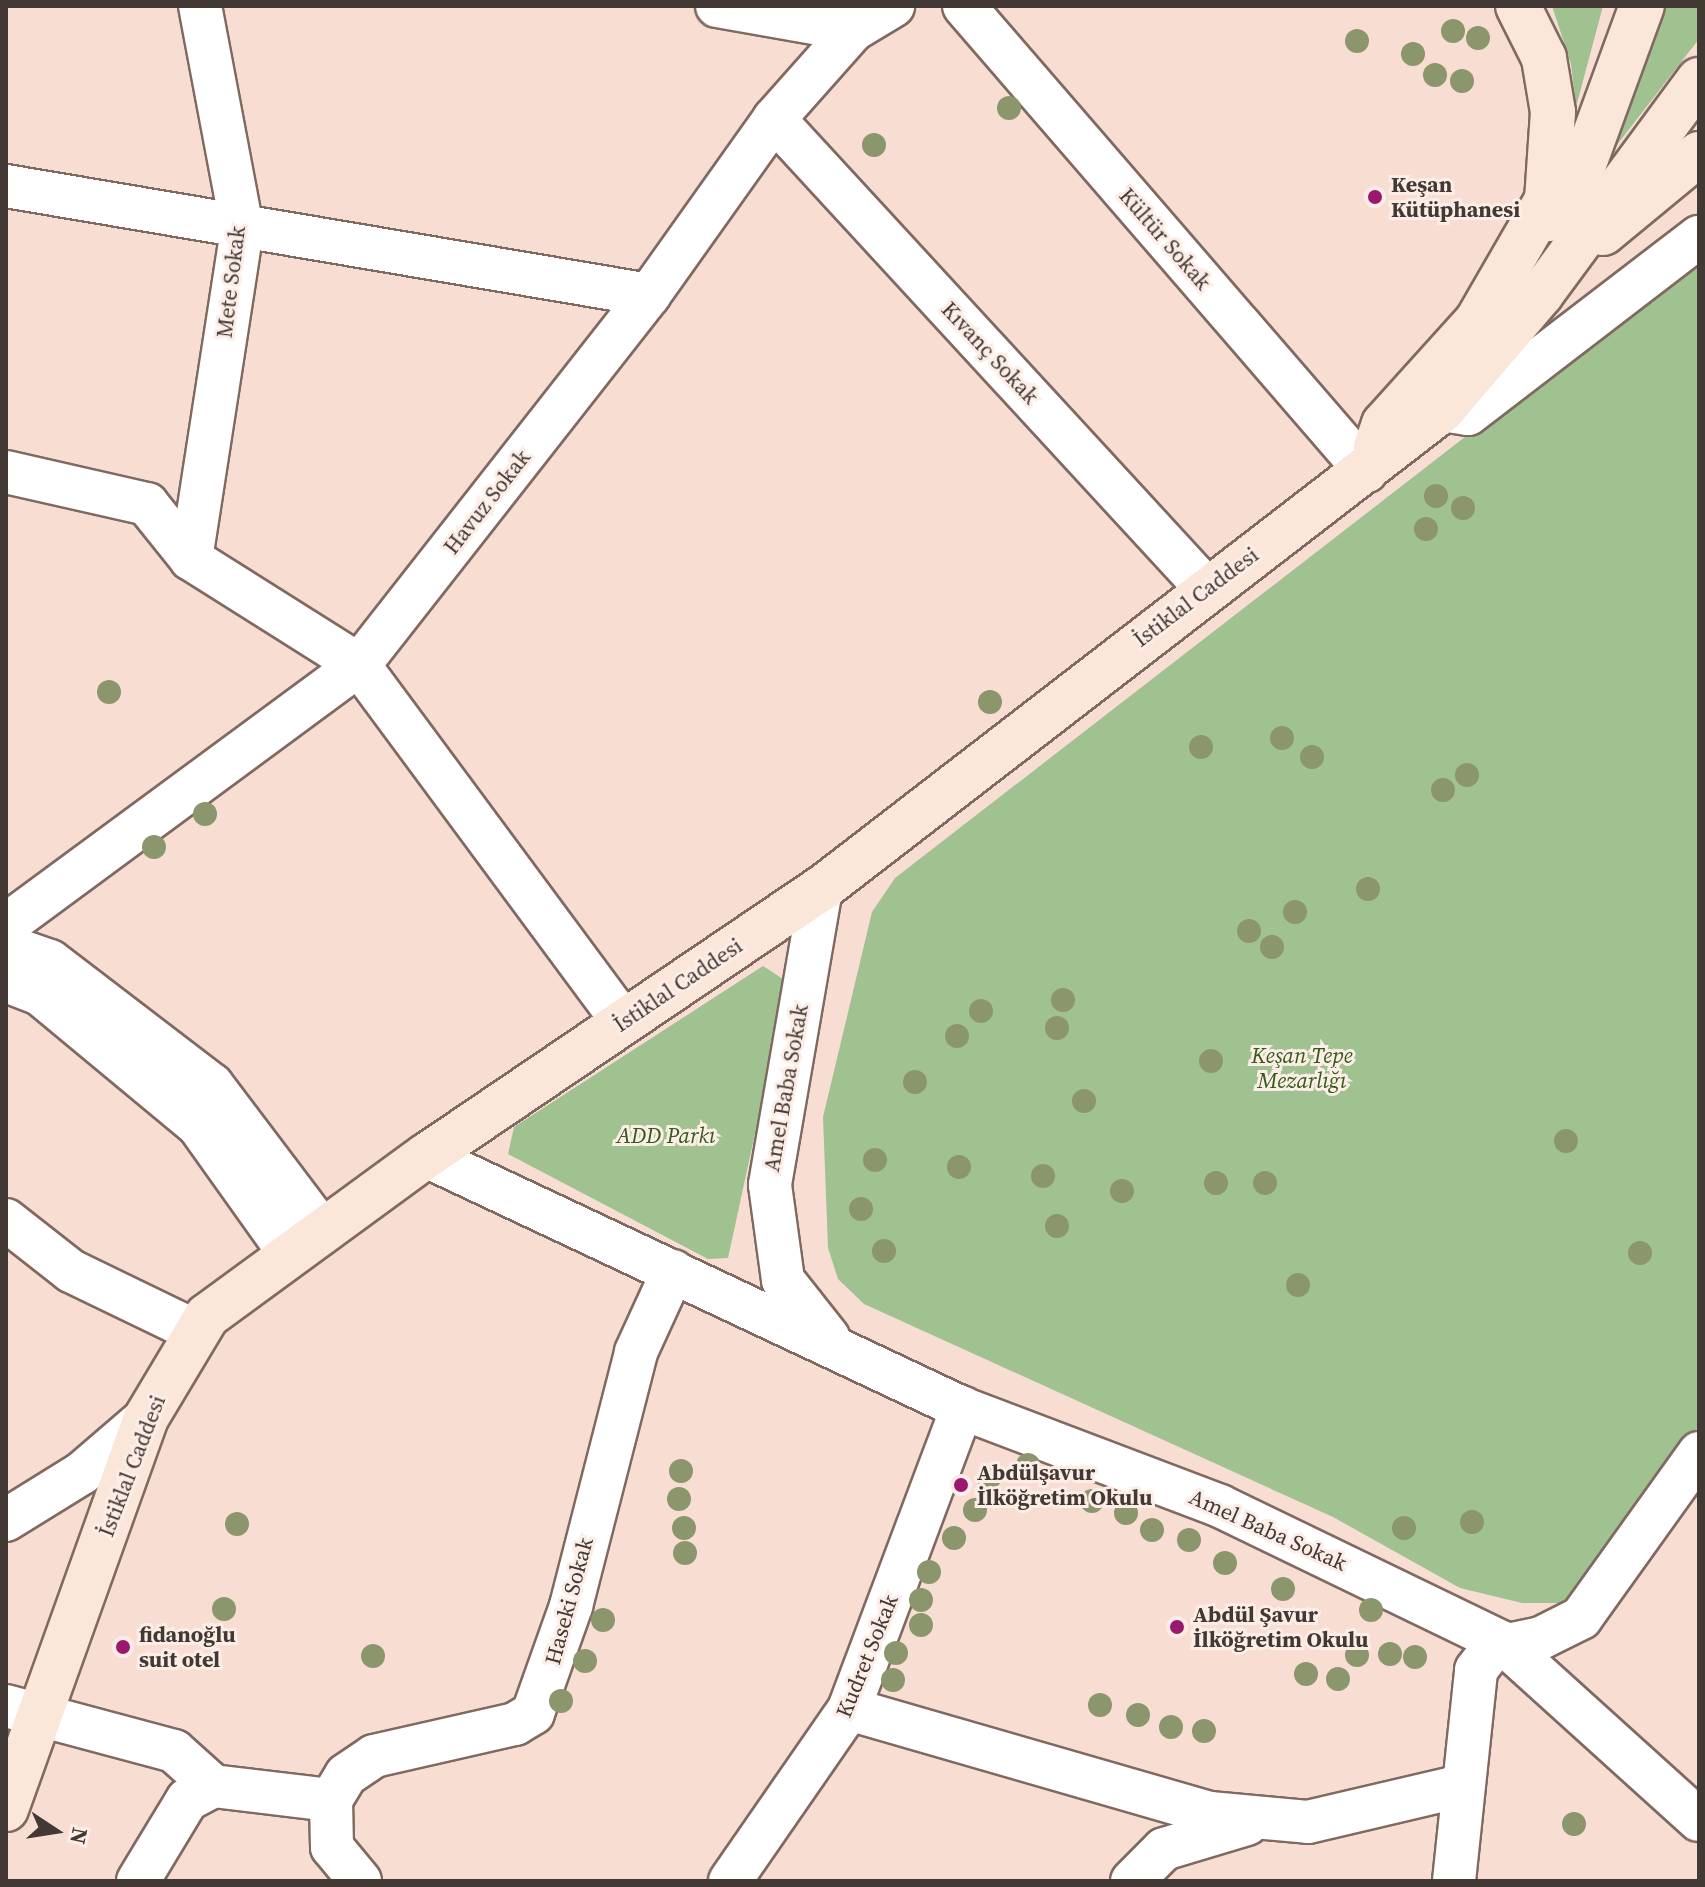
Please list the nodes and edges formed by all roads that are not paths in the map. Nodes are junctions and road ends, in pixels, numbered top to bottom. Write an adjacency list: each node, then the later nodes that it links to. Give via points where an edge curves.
1 (200, 6): 12 (street, Mete Sokak)
2 (717, 6): 7 (street)
3 (893, 6): 7 (street, Havuz Sokak)
4 (964, 6): 18 (street, Kültür Sokak)
5 (1518, 6): 14 (main road, via 1544,58 1553,112 1547,200)
6 (1642, 6): 14 (main road, via 1580,175)
7 (853, 30): 9 (street, Havuz Sokak)
8 (1699, 80): 15 (main road)
9 (774, 119): 16 (street, Havuz Sokak); 21 (street, Kıvanç Sokak)
10 (1699, 154): 15 (main road)
11 (6, 186): 12 (street)
12 (242, 228): 16 (street); 20 (street, Mete Sokak)
13 (1699, 237): 17 (street, via 1468,414)
14 (1519, 254): 18 (main road, via 1477,321 1384,424)
15 (1541, 294): 17 (main road, İstiklal Caddesi)
16 (649, 295): 22 (street, Havuz Sokak)
17 (1442, 410): 18 (main road, İstiklal Caddesi)
18 (1366, 471): 21 (main road, İstiklal Caddesi)
19 (6, 472): 20 (street, via 147,504)
20 (191, 559): 22 (street)
21 (1205, 587): 23 (main road, İstiklal Caddesi)
22 (359, 665): 24 (street, Havuz Sokak); 27 (street)
23 (821, 889): 27 (main road, İstiklal Caddesi); 33 (street, Amel Baba Sokak, via 772,1155 773,1246 794,1301)
24 (6, 925)
25 (6, 946): 30 (street, via 50,961 212,1085)
26 (6, 981): 30 (street, via 40,994 198,1125)
27 (623, 1022): 28 (main road, İstiklal Caddesi)
28 (426, 1156): 30 (main road, İstiklal Caddesi); 31 (street, Amel Baba Sokak)
29 (6, 1220): 32 (street, via 71,1271)
30 (306, 1243): 32 (main road, İstiklal Caddesi)
31 (673, 1271): 33 (street, Amel Baba Sokak); 43 (street, Haseki Sokak, via 636,1352 571,1606 533,1713 515,1724 374,1756 346,1775)
32 (195, 1331): 35 (main road, İstiklal Caddesi)
33 (851, 1355): 34 (street, Amel Baba Sokak)
34 (962, 1408): 38 (street, Amel Baba Sokak, via 1220,1506); 39 (street, Kudret Sokak)
35 (146, 1418): 37 (street, via 82,1473); 40 (main road, İstiklal Caddesi)
36 (1699, 1453): 38 (street, via 1581,1618 1541,1638)
37 (6, 1520)
38 (1503, 1643): 42 (street, via 1476,1670); 46 (street, Amel Baba Sokak)
39 (849, 1709): 45 (street, via 1210,1813); 49 (street, Kudret Sokak)
40 (24, 1711): 41 (street, via 174,1751); 44 (main road, İstiklal Caddesi)
41 (213, 1786): 43 (street); 47 (street, via 187,1800)
42 (1462, 1786): 45 (street, via 1359,1814); 51 (street)
43 (331, 1800): 48 (street, via 332,1847)
44 (6, 1809)
45 (1264, 1820): 50 (street, via 1164,1849)
46 (1699, 1820)
47 (138, 1881)
48 (360, 1881)
49 (730, 1881)
50 (1132, 1881)
51 (1454, 1881)

